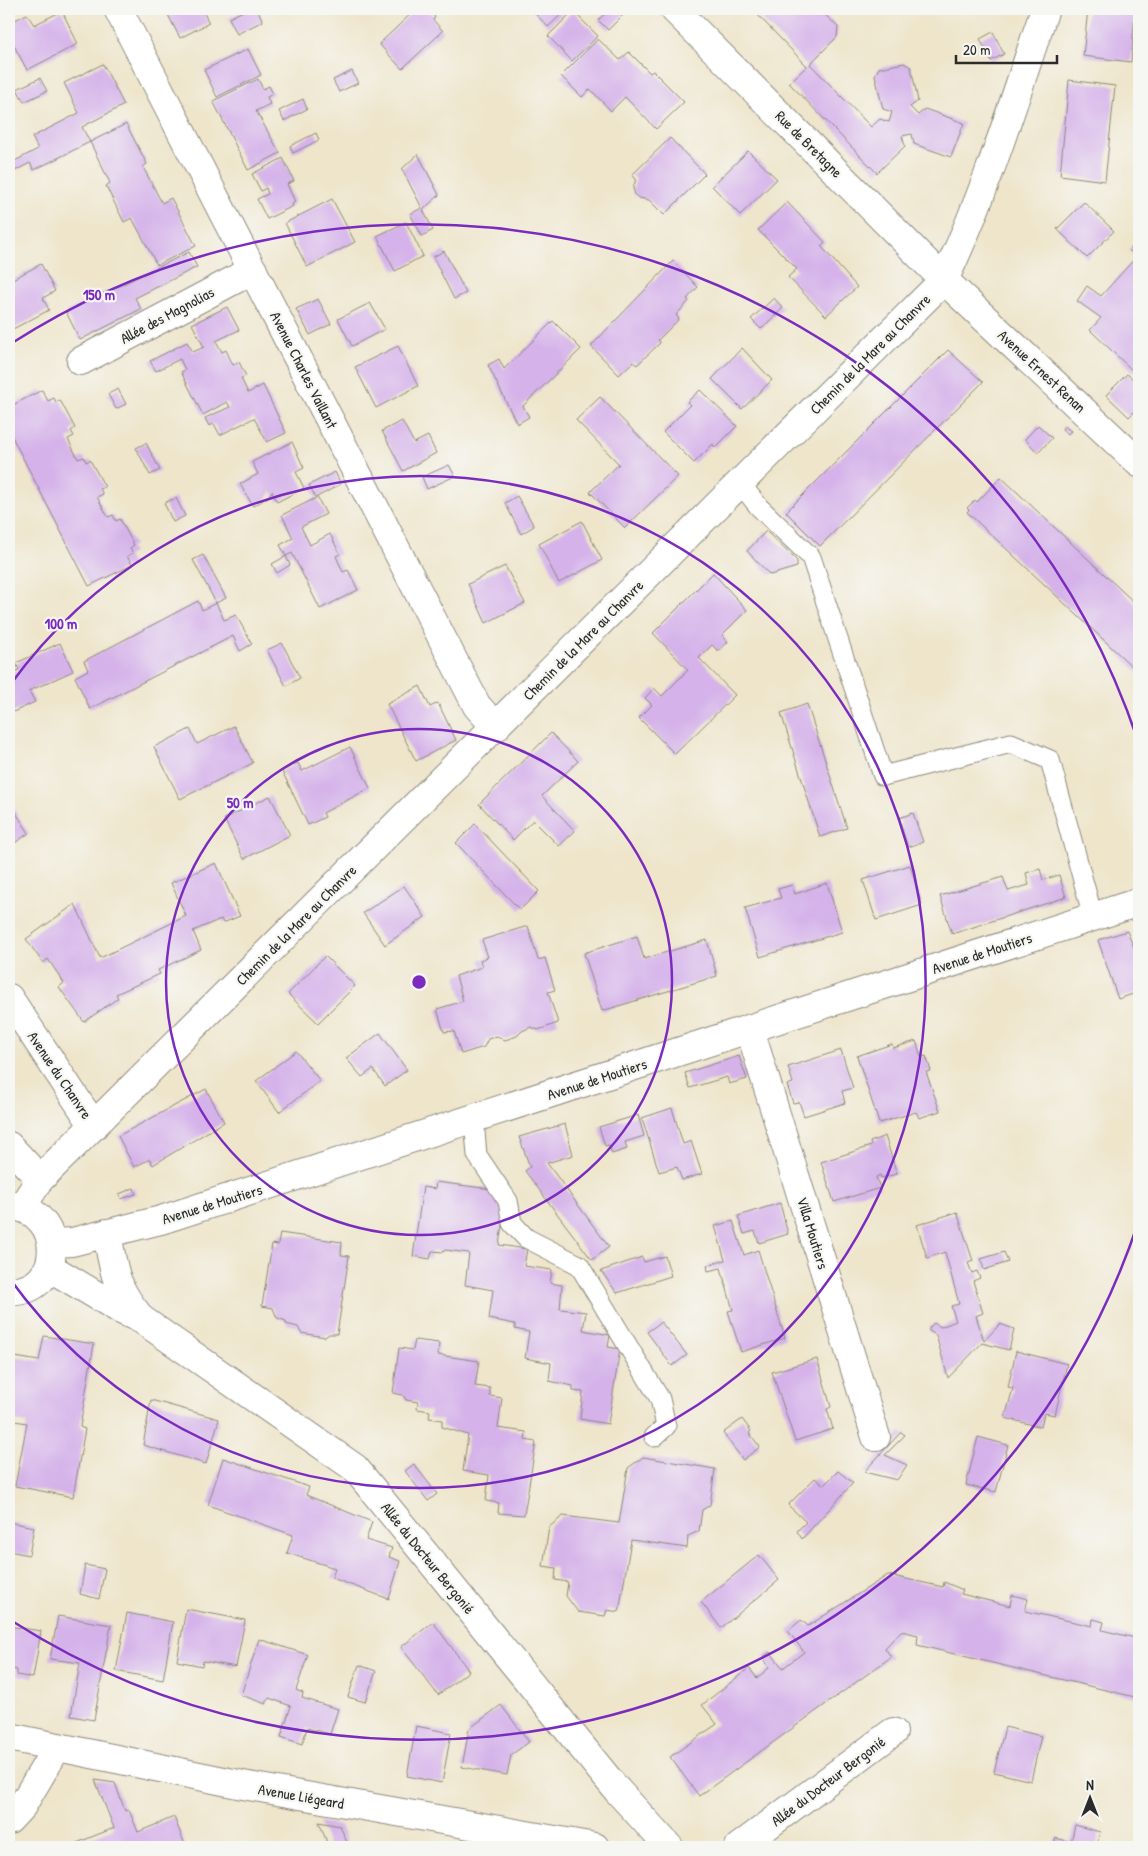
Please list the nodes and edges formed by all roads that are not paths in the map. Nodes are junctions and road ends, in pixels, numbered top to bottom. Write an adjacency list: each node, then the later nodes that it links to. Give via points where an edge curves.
1 (118, 9): 4 (street, Avenue Charles Vaillant)
2 (674, 9): 5 (street, Rue de Bretagne)
3 (1044, 9): 5 (street, Chemin de la Mare au Chanvre, via 990,167)
4 (253, 270): 6 (street, Allée des Magnolias); 9 (street, Avenue Charles Vaillant, via 477,706)
5 (944, 280): 7 (street, Avenue Ernest Renan); 8 (street, Chemin de la Mare au Chanvre)
6 (81, 360)
7 (1139, 463)
8 (740, 483): 9 (street, Chemin de la Mare au Chanvre); 11 (lane, via 759,507 811,557 882,776 1011,743 1050,760)
9 (496, 727): 15 (street, Chemin de la Mare au Chanvre)
10 (1139, 902): 11 (street, Avenue de Moutiers)
11 (1093, 917): 13 (street, Avenue de Moutiers)
12 (9, 998): 15 (street, Avenue du Chanvre)
13 (750, 1030): 14 (street, Avenue de Moutiers); 24 (street, Villa Moutiers)
14 (474, 1120): 19 (street, Avenue de Moutiers, via 161,1220); 23 (lane, via 477,1155 508,1201 512,1222 526,1238 579,1265 660,1398 666,1426)
15 (94, 1126): 17 (street, Chemin de la Mare au Chanvre)
16 (9, 1146): 17 (street)
17 (40, 1179): 18 (street, Chemin de la Mare au Chanvre)
18 (15, 1206): 20 (street, via 41,1219 48,1229)
19 (107, 1233): 20 (street, Avenue de Moutiers, via 72,1242); 22 (street, Allée du Docteur Bergonié, via 116,1279 124,1297)
20 (50, 1255): 21 (street, via 40,1279 28,1288); 22 (street, Allée du Docteur Bergonié, via 121,1310)
21 (9, 1292)
22 (142, 1319): 30 (street, Allée du Docteur Bergonié, via 354,1468 617,1790)
23 (654, 1437)
24 (876, 1437)
25 (893, 1732): 31 (street, Allée du Docteur Bergonié)
26 (9, 1737): 27 (street, Avenue Liégeard)
27 (57, 1747): 28 (street, via 22,1806); 29 (street, Avenue Liégeard, via 243,1785)
28 (9, 1820)
29 (595, 1847)
30 (670, 1847)
31 (739, 1847)

